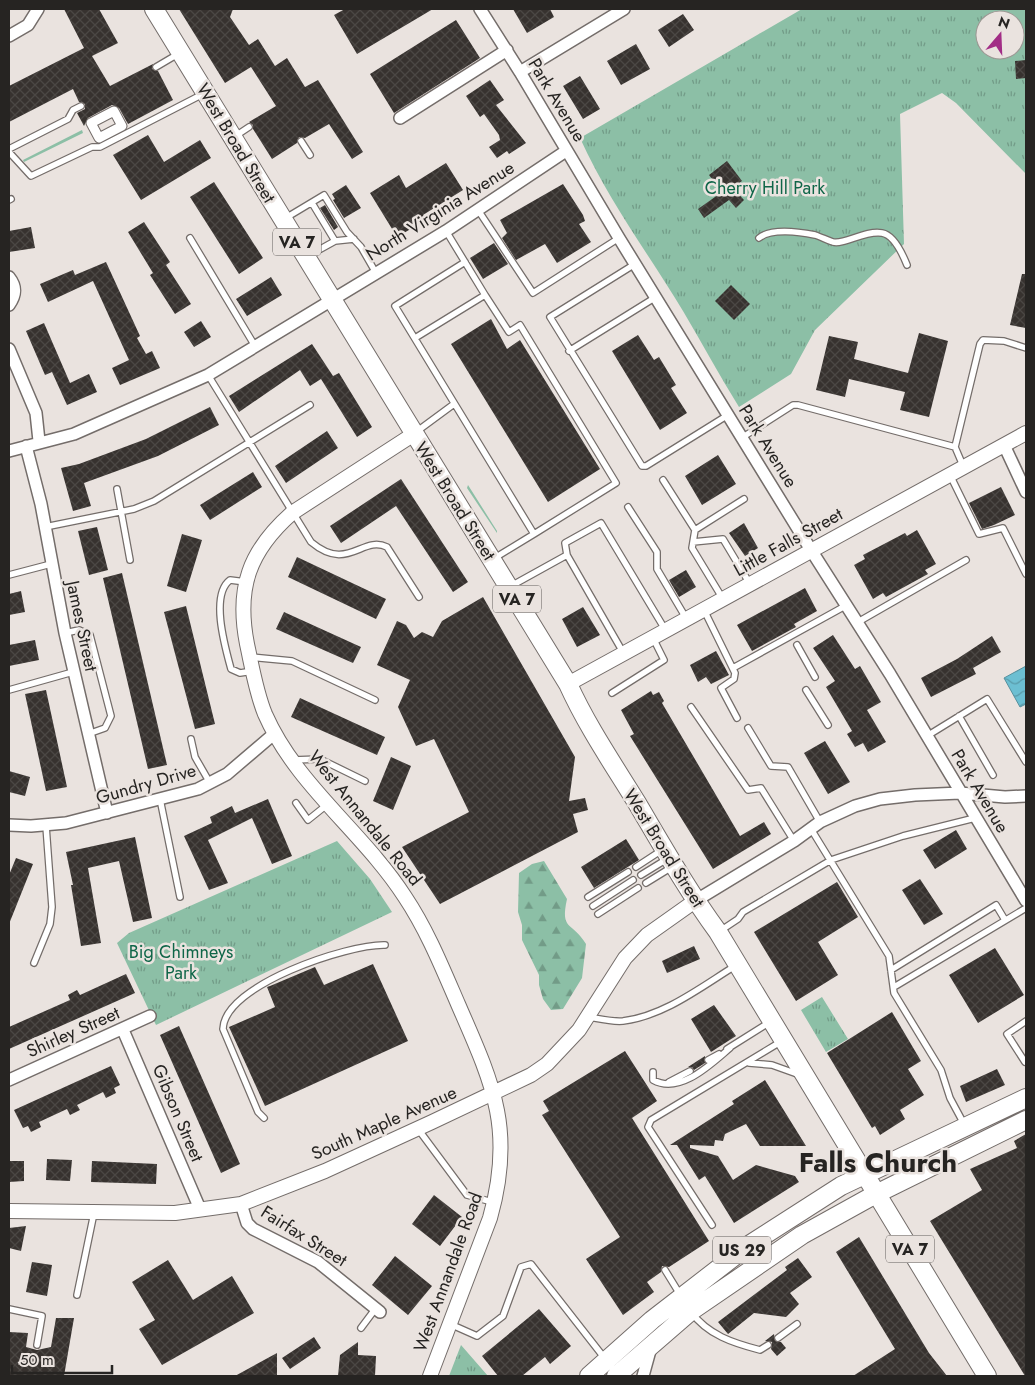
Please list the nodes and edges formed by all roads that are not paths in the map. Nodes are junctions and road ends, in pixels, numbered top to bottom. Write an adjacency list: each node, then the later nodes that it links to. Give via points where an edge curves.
1 (38, 9): 5 (street, via 28,25)
2 (154, 9): 7 (main road, West Broad Street / VA 7)
3 (480, 9): 6 (street, Park Avenue)
4 (624, 9): 9 (street)
5 (9, 36)
6 (507, 50): 9 (street, Park Avenue); 12 (street)
7 (181, 52): 8 (lane); 10 (main road, West Broad Street / VA 7)
8 (156, 67)
9 (520, 72): 17 (street, Park Avenue)
10 (205, 93): 14 (main road, West Broad Street / VA 7); 16 (lane, via 100,146 92,146 31,176)
11 (81, 106): 16 (lane, via 73,110 68,119)
12 (400, 118)
13 (249, 127): 14 (lane)
14 (233, 138): 21 (main road, West Broad Street / VA 7)
15 (301, 141): 18 (lane)
16 (9, 151)
17 (566, 151): 20 (street, North Virginia Avenue); 24 (street, Park Avenue)
18 (310, 155)
19 (312, 203): 21 (lane); 26 (lane, via 324,195); 27 (lane)
20 (478, 210): 22 (street, North Virginia Avenue); 24 (lane, via 532,293)
21 (283, 219): 28 (main road, West Broad Street / VA 7)
22 (446, 231): 29 (lane); 32 (street, North Virginia Avenue)
23 (190, 238): 39 (lane)
24 (619, 238): 30 (street, Park Avenue)
25 (759, 238): 31 (lane, via 766,233 793,232 834,242 860,234 882,233 891,237)
26 (354, 240): 27 (lane); 32 (lane)
27 (335, 241): 28 (lane)
28 (306, 257): 36 (main road, West Broad Street / VA 7)
29 (465, 262): 34 (lane); 38 (lane, via 395,306)
30 (636, 264): 35 (street, Park Avenue); 42 (lane, via 550,317)
31 (907, 265)
32 (376, 273): 36 (street, North Virginia Avenue)
33 (9, 277): 37 (street, via 15,296)
34 (485, 295): 38 (lane); 67 (lane, via 509,332 520,325 616,483)
35 (656, 297): 42 (lane); 46 (street, Park Avenue)
36 (332, 300): 39 (street, North Virginia Avenue); 48 (main road, West Broad Street / VA 7)
37 (9, 305)
38 (415, 338): 44 (lane)
39 (255, 346): 43 (street, North Virginia Avenue)
40 (1026, 348): 54 (lane, via 1004,341 983,340 980,344)
41 (9, 349): 50 (street, via 36,413)
42 (569, 351): 46 (lane, via 642,466)
43 (208, 375): 50 (street, North Virginia Avenue, via 74,434); 51 (lane)
44 (454, 404): 48 (lane); 67 (lane)
45 (310, 405): 51 (lane)
46 (728, 415): 49 (street, Park Avenue)
47 (1026, 433): 52 (street, Little Falls Street)
48 (414, 434): 64 (street, West Annandale Road); 72 (main road, West Broad Street / VA 7)
49 (743, 437): 54 (lane, via 793,405 798,405); 69 (street, Park Avenue)
50 (38, 442): 53 (street, North Virginia Avenue)
51 (248, 443): 63 (lane, via 154,501); 64 (lane)
52 (1004, 445): 56 (street, Little Falls Street); 60 (street)
53 (26, 446): 55 (street, North Virginia Avenue); 65 (street, James Street)
54 (956, 447): 56 (lane)
55 (9, 451)
56 (964, 468): 57 (street, Little Falls Street)
57 (950, 475): 69 (street, Little Falls Street); 75 (lane, via 980,534 1003,528)
58 (663, 480): 66 (lane)
59 (117, 489): 63 (lane)
60 (1026, 492)
61 (744, 498): 66 (lane)
62 (628, 507): 84 (lane, via 657,552 656,568)
63 (121, 511): 65 (lane); 71 (lane)
64 (292, 513): 77 (street, West Annandale Road, via 263,543); 80 (lane, via 311,542 330,554 351,554 374,544 387,547)
65 (45, 527): 74 (street, James Street)
66 (695, 530): 68 (lane)
67 (534, 534): 72 (lane)
68 (693, 542): 78 (lane, via 723,539); 81 (lane, via 692,548)
69 (811, 550): 78 (street, Little Falls Street); 82 (street, Park Avenue)
70 (567, 556): 79 (lane); 86 (lane, via 565,543 602,523); 90 (lane)
71 (130, 560)
72 (492, 560): 79 (main road, West Broad Street / VA 7)
73 (966, 560): 85 (lane)
74 (51, 564): 76 (lane); 87 (street, James Street)
75 (1026, 574)
76 (9, 575)
77 (246, 582): 91 (street, West Annandale Road, via 243,624); 91 (lane, via 230,580 223,585 221,618 231,668 240,673)
78 (750, 584): 81 (street, Little Falls Street)
79 (509, 587): 95 (main road, West Broad Street / VA 7)
80 (419, 597)
81 (724, 599): 83 (street, Little Falls Street)
82 (847, 605): 85 (street, Park Avenue); 92 (lane)
83 (704, 610): 84 (street, Little Falls Street); 92 (lane)
84 (686, 619): 86 (street, Little Falls Street)
85 (858, 622): 107 (street, Park Avenue)
86 (666, 631): 88 (street, Little Falls Street)
87 (65, 634): 93 (street, James Street); 106 (lane, via 79,630 90,635 111,716 105,728)
88 (653, 638): 90 (street, Little Falls Street); 98 (lane, via 664,660)
89 (797, 644): 94 (lane)
90 (624, 654): 95 (street, Little Falls Street)
91 (251, 664): 99 (lane, via 292,661); 105 (street, West Annandale Road, via 265,713)
92 (733, 668): 102 (lane, via 734,679 720,688)
93 (73, 672): 96 (lane); 106 (street, James Street)
94 (815, 677)
95 (568, 684): 125 (main road, West Broad Street / VA 7)
96 (9, 690)
97 (806, 690): 103 (lane)
98 (612, 693)
99 (375, 700)
100 (691, 707): 124 (lane, via 748,790 761,788)
101 (959, 716): 107 (lane); 110 (lane, via 987,699); 111 (lane)
102 (737, 718)
103 (828, 725)
104 (748, 728): 122 (lane, via 772,766 788,767)
105 (275, 733): 109 (street, West Annandale Road); 113 (street, Gundry Drive)
106 (87, 734): 119 (street, James Street)
107 (927, 736): 114 (street, Park Avenue)
108 (191, 739): 113 (lane)
109 (293, 760): 112 (lane, via 320,759); 118 (street, West Annandale Road)
110 (1026, 762)
111 (993, 775)
112 (365, 781)
113 (210, 784): 116 (street, Gundry Drive)
114 (960, 793): 115 (street); 120 (street, Park Avenue); 122 (street, via 880,800 855,806)
115 (1026, 796)
116 (160, 799): 119 (street, Gundry Drive); 134 (lane)
117 (296, 804): 118 (lane, via 308,820)
118 (328, 804): 160 (street, West Annandale Road, via 384,867 416,914 444,970)
119 (108, 813): 123 (street, Gundry Drive)
120 (975, 818): 126 (lane, via 903,836); 136 (street, Park Avenue)
121 (9, 825): 123 (street, Gundry Drive)
122 (815, 825): 124 (street); 126 (lane)
123 (46, 826): 143 (lane, via 52,907 47,933)
124 (794, 841): 135 (street)
125 (670, 857): 127 (lane); 129 (lane); 131 (lane); 135 (main road, West Broad Street / VA 7)
126 (831, 860): 141 (lane, via 743,912); 145 (lane, via 889,956)
127 (636, 867)
128 (628, 872): 133 (lane)
129 (641, 875)
130 (633, 880): 137 (lane)
131 (646, 883)
132 (638, 888): 139 (lane)
133 (588, 897)
134 (180, 898)
135 (695, 901): 141 (main road, West Broad Street / VA 7); 148 (street, South Maple Avenue, via 647,935 629,954)
136 (1026, 901)
137 (593, 906)
138 (1026, 908): 140 (lane)
139 (598, 914)
140 (1006, 920): 145 (lane, via 996,905); 146 (lane)
141 (718, 932): 144 (main road, West Broad Street / VA 7)
142 (386, 944): 162 (lane, via 373,944 307,963 259,985 227,1011 223,1029 258,1112)
143 (34, 963)
144 (736, 966): 148 (lane, via 643,1017 622,1021); 149 (main road, West Broad Street / VA 7)
145 (891, 970): 146 (lane)
146 (894, 987): 164 (lane, via 903,1010 941,1070)
147 (150, 1016): 151 (street, Shirley Street)
148 (588, 1017): 160 (street, South Maple Avenue, via 563,1050 547,1064)
149 (770, 1022): 152 (main road, West Broad Street / VA 7); 153 (lane)
150 (1026, 1022): 155 (lane, via 1006,1034)
151 (123, 1030): 159 (street, Shirley Street); 170 (street, Gibson Street)
152 (782, 1040): 156 (lane); 158 (main road, West Broad Street / VA 7)
153 (730, 1048): 154 (lane); 157 (lane, via 678,1084 660,1084 654,1080 653,1072 667,1082)
154 (708, 1060)
155 (1025, 1062)
156 (746, 1063): 158 (lane, via 772,1065); 173 (lane, via 651,1120 648,1127)
157 (690, 1071)
158 (805, 1077): 166 (main road, West Broad Street / VA 7)
159 (9, 1080)
160 (495, 1093): 165 (street, South Maple Avenue); 168 (street, West Annandale Road, via 502,1148 501,1173)
161 (1026, 1098): 164 (main road, US 29)
162 (264, 1118)
163 (1026, 1120): 167 (main road, US 29)
164 (964, 1126): 166 (main road, US 29)
165 (418, 1129): 168 (lane, via 467,1195); 169 (street, South Maple Avenue)
166 (864, 1174): 167 (main road, VA 7); 176 (main road, US 29, via 749,1245)
167 (876, 1194): 176 (main road, US 29); 190 (main road, VA 7)
168 (494, 1203): 179 (street, West Annandale Road)
169 (241, 1204): 170 (street, South Maple Avenue); 178 (street, Fairfax Street, via 247,1223 253,1228 318,1262)
170 (200, 1209): 172 (street, South Maple Avenue, via 175,1212)
171 (9, 1211): 172 (street, South Maple Avenue)
172 (94, 1211): 175 (lane)
173 (712, 1226)
174 (665, 1270): 176 (lane)
175 (77, 1295)
176 (686, 1304): 184 (lane, via 701,1326 736,1344 760,1350); 185 (main road, US 29); 186 (main road, US 29, via 652,1320)
177 (9, 1310): 183 (lane, via 42,1316)
178 (378, 1310): 181 (lane)
179 (450, 1324): 186 (lane, via 477,1336 503,1316 521,1267 530,1264); 187 (street, West Annandale Road)
180 (796, 1324): 182 (lane)
181 (361, 1328)
182 (778, 1338)
183 (38, 1345)
184 (768, 1345)
185 (651, 1348): 186 (main road, US 29); 189 (street)
186 (612, 1369): 188 (main road, US 29)
187 (430, 1376)
188 (589, 1376)
189 (643, 1376)
190 (988, 1376)

